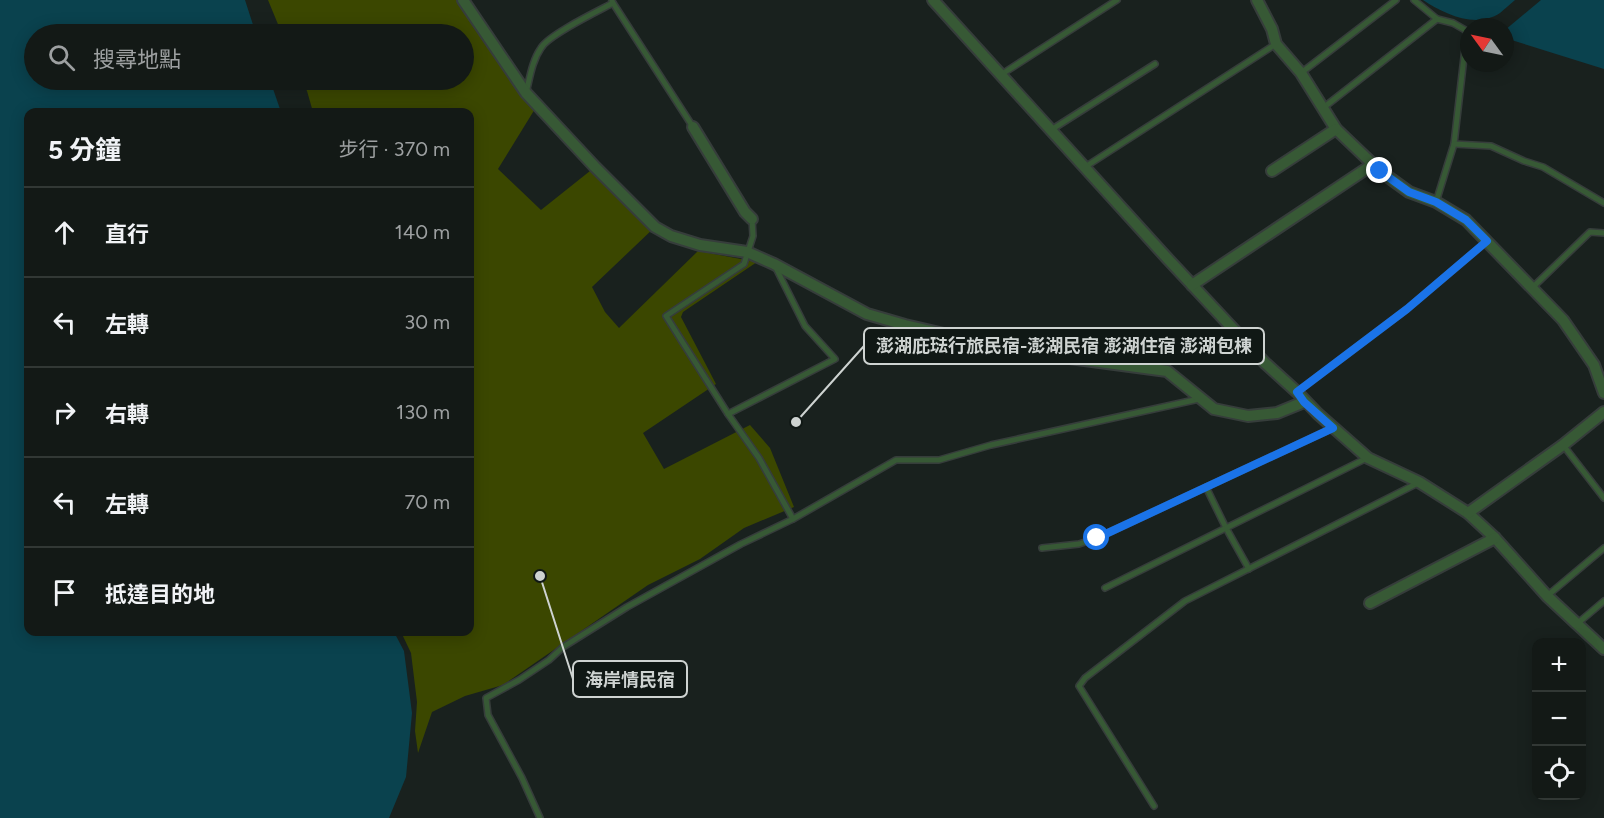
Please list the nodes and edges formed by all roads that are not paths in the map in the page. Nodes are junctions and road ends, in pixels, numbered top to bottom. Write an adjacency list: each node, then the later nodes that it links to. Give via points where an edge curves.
1 (463, 0): 13 (street)
2 (933, 0): 12 (street)
3 (1117, 0): 12 (lane)
4 (1257, 0): 9 (street)
5 (1396, 0): 11 (lane)
6 (1414, 0): 8 (lane)
7 (612, 1): 13 (lane, via 542,45); 15 (lane)
8 (1437, 19): 14 (lane); 18 (lane, via 1453,22 1467,31)
9 (1276, 44): 11 (street); 20 (lane)
10 (1155, 64): 17 (lane)
11 (1301, 73): 14 (street)
12 (1002, 74): 17 (street)
13 (526, 93): 27 (street, via 656,227 700,245)
14 (1323, 108): 16 (street)
15 (693, 127): 24 (street)
16 (1336, 129): 19 (street); 21 (street)
17 (1051, 130): 20 (street)
18 (1454, 144): 22 (lane); 23 (lane, via 1491,146 1543,167)
19 (1372, 165): 22 (street, via 1409,192); 29 (street)
20 (1085, 167): 29 (street)
21 (1272, 171)
22 (1436, 202): 26 (street, via 1466,220)
23 (1604, 203)
24 (752, 219): 27 (lane, via 753,236)
25 (1604, 233): 30 (lane, via 1590,232)
26 (1487, 241): 30 (street); 31 (lane, via 1407,309)
27 (747, 252): 28 (street); 36 (lane, via 744,264 666,316)
28 (774, 264): 33 (street, via 867,314 1017,351 1167,371); 36 (lane, via 805,326 835,359)
29 (1192, 285): 31 (street)
30 (1531, 289): 32 (street, via 1563,320 1594,365)
31 (1297, 392): 34 (street)
32 (1604, 393)
33 (1199, 399): 34 (street, via 1214,409 1248,416 1276,413); 44 (lane, via 991,444 939,460 896,460)
34 (1304, 402): 37 (street)
35 (1604, 412): 38 (street)
36 (728, 414): 44 (lane, via 759,458)
37 (1333, 428): 39 (street); 41 (lane)
38 (1563, 446): 42 (lane); 43 (street)
39 (1368, 458): 40 (street); 45 (lane)
40 (1419, 482): 43 (street); 49 (lane)
41 (1206, 488): 45 (lane); 47 (lane, via 1097,538)
42 (1604, 498)
43 (1468, 513): 46 (street)
44 (793, 519): 57 (lane, via 627,607 486,698 488,715)
45 (1226, 528): 49 (lane); 50 (lane)
46 (1495, 538): 51 (street); 53 (street)
47 (1042, 548)
48 (1604, 548): 51 (lane)
49 (1249, 569): 56 (lane, via 1185,601 1085,678 1079,687)
50 (1105, 588)
51 (1547, 596): 54 (street)
52 (1604, 602): 54 (lane)
53 (1370, 603)
54 (1578, 623): 55 (street)
55 (1604, 649)
56 (1154, 806)
57 (540, 818)

